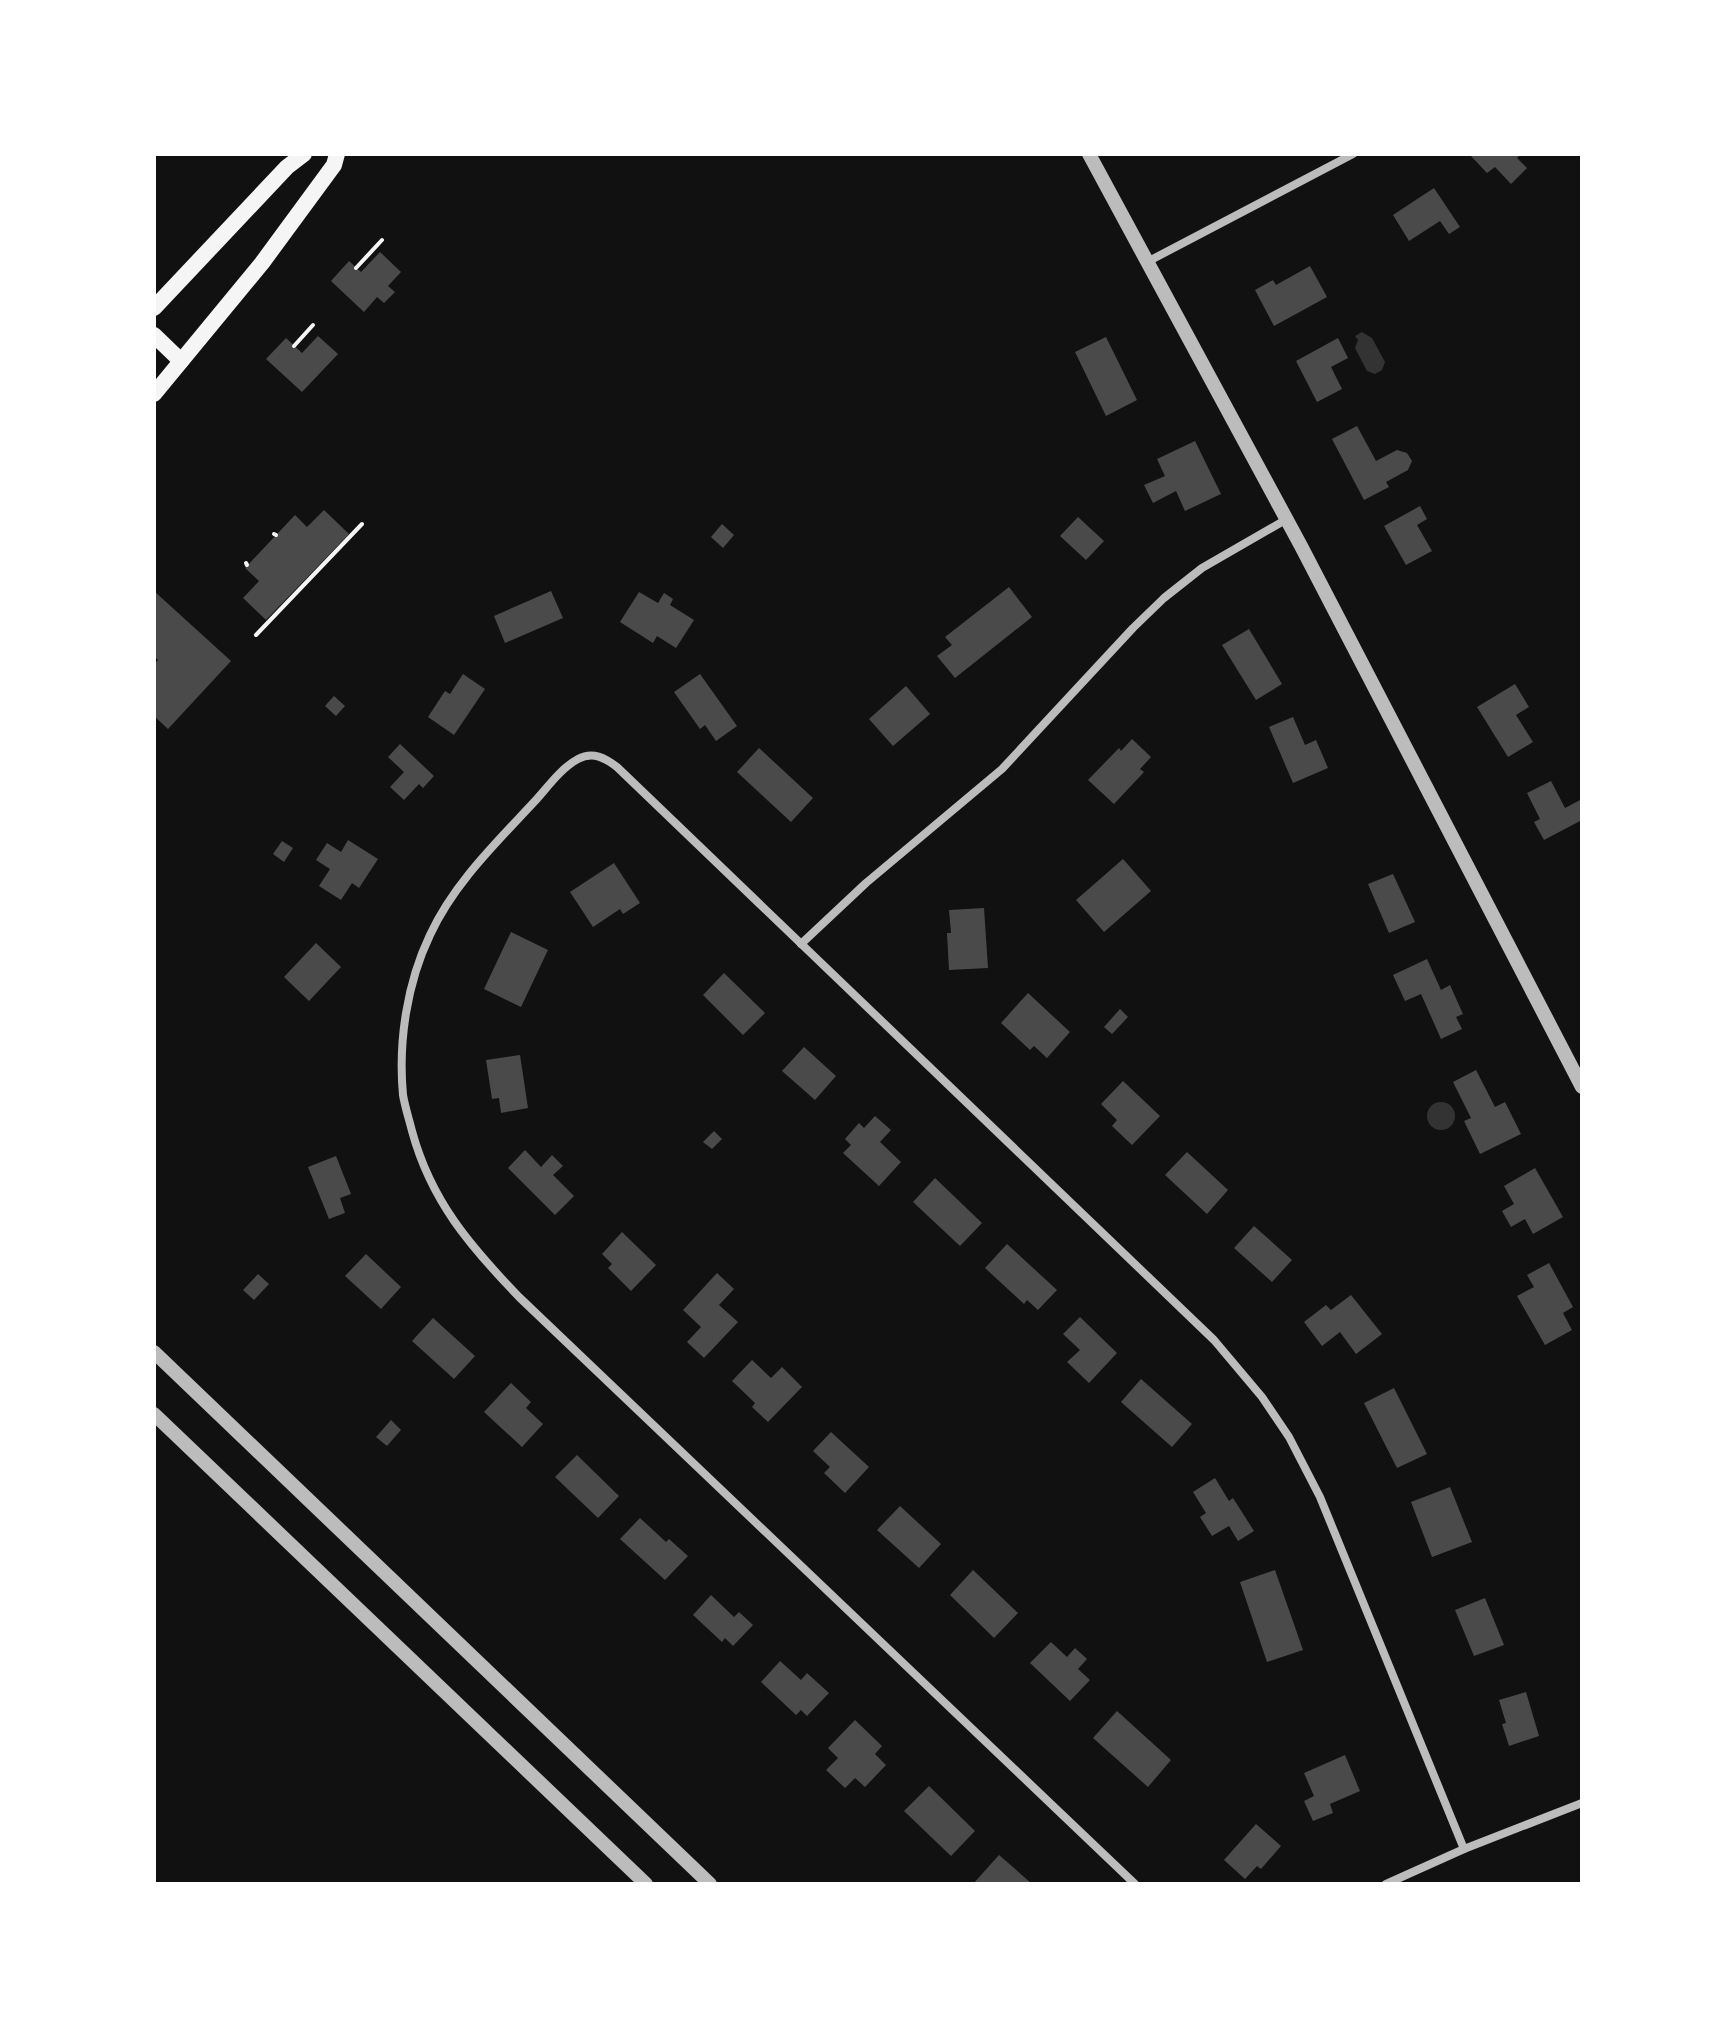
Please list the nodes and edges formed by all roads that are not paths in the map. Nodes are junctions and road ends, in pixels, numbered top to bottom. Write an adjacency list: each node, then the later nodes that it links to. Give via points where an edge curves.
1 (304, 154): 6 (main road)
2 (337, 154): 8 (main road, via 262,263)
3 (1089, 154): 5 (street)
4 (1353, 154): 5 (street)
5 (1147, 262): 10 (street)
6 (154, 308)
7 (154, 335): 8 (main road)
8 (181, 361): 9 (main road)
9 (154, 394)
10 (1287, 519): 11 (street, via 1202,568 1164,598 1002,769); 12 (street)
11 (801, 944): 16 (street, via 1214,1340 1262,1397 1289,1437 1333,1524); 19 (street, via 617,767 590,755 580,758 475,867 443,911 416,969 405,1016 403,1097 421,1161 439,1200 479,1256 519,1297)
12 (1582, 1087)
13 (154, 1352): 18 (street)
14 (154, 1414): 17 (street)
15 (1582, 1803): 16 (street)
16 (1464, 1849): 20 (street)
17 (646, 1884)
18 (710, 1884)
19 (1135, 1884)
20 (1386, 1884)

